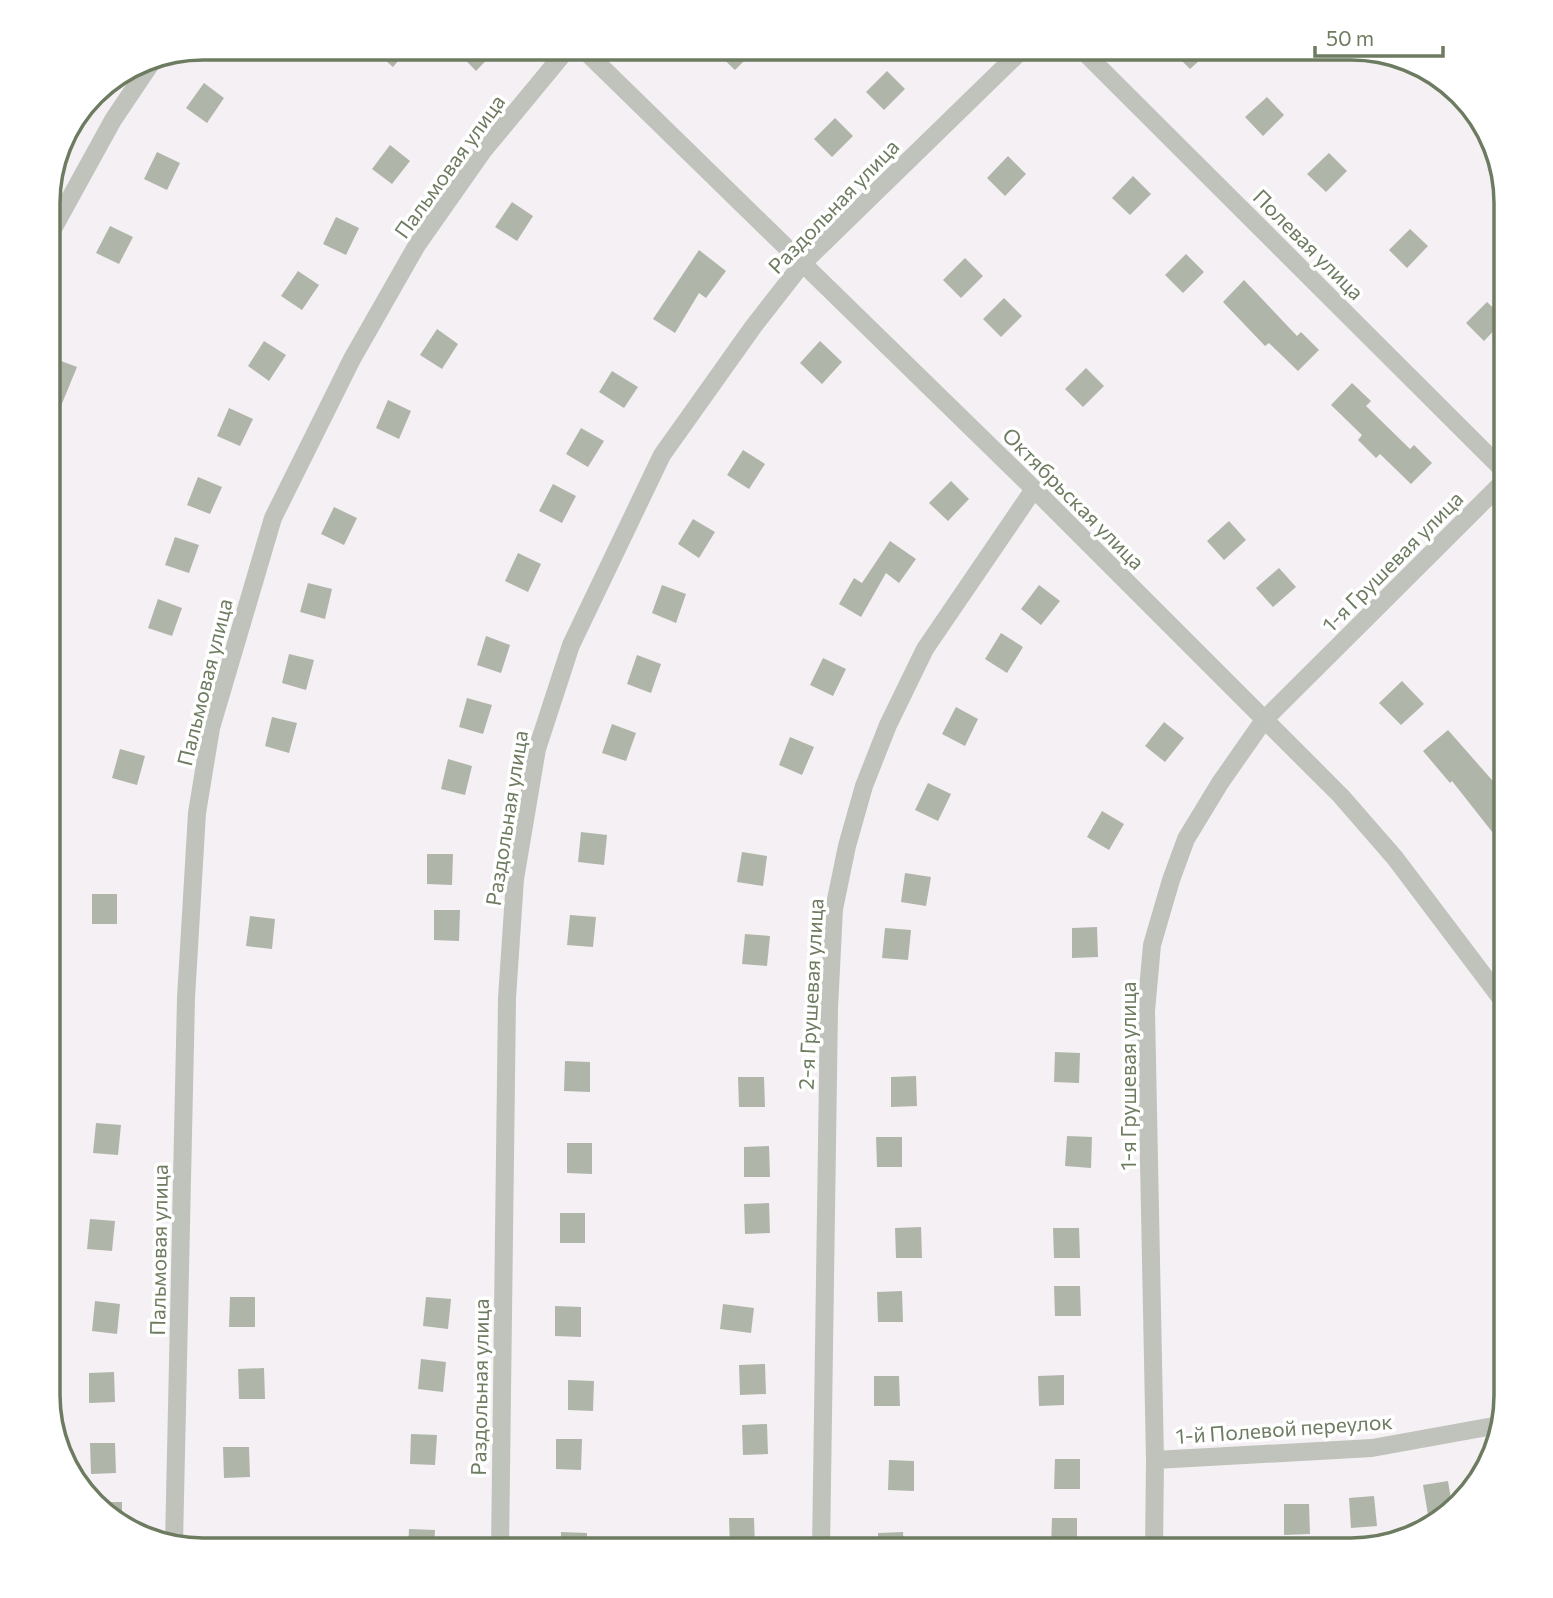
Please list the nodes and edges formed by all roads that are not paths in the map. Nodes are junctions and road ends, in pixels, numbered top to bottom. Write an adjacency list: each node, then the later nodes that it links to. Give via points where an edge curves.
1 (558, 60): 15 (street, Пальмовая улица, via 483,150 417,245 352,359 273,518 211,728 197,813 186,998)
2 (594, 60): 7 (street, Октябрьская улица)
3 (1012, 60): 7 (street, Раздольная улица)
4 (1092, 60): 8 (street, Полевая улица)
5 (147, 71): 6 (street, via 113,120)
6 (60, 216)
7 (803, 263): 9 (street, Октябрьская улица); 16 (street, Раздольная улица, via 662,455 571,645 537,748 515,879 507,998)
8 (1494, 461)
9 (1034, 489): 11 (street, Октябрьская улица); 17 (street, 2-я Грушевая улица, via 925,649 864,786 844,859 834,909 829,1009)
10 (1494, 491): 11 (street, 1-я Грушевая улица)
11 (1264, 720): 12 (street, Октябрьская улица, via 1341,796 1395,858); 14 (street, 1-я Грушевая улица, via 1186,839 1152,945 1146,1011)
12 (1494, 989)
13 (1490, 1427): 14 (street, 1-й Полевой переулок, via 1373,1448)
14 (1155, 1460): 18 (street, 1-я Грушевая улица)
15 (174, 1535)
16 (500, 1538)
17 (821, 1538)
18 (1154, 1538)

